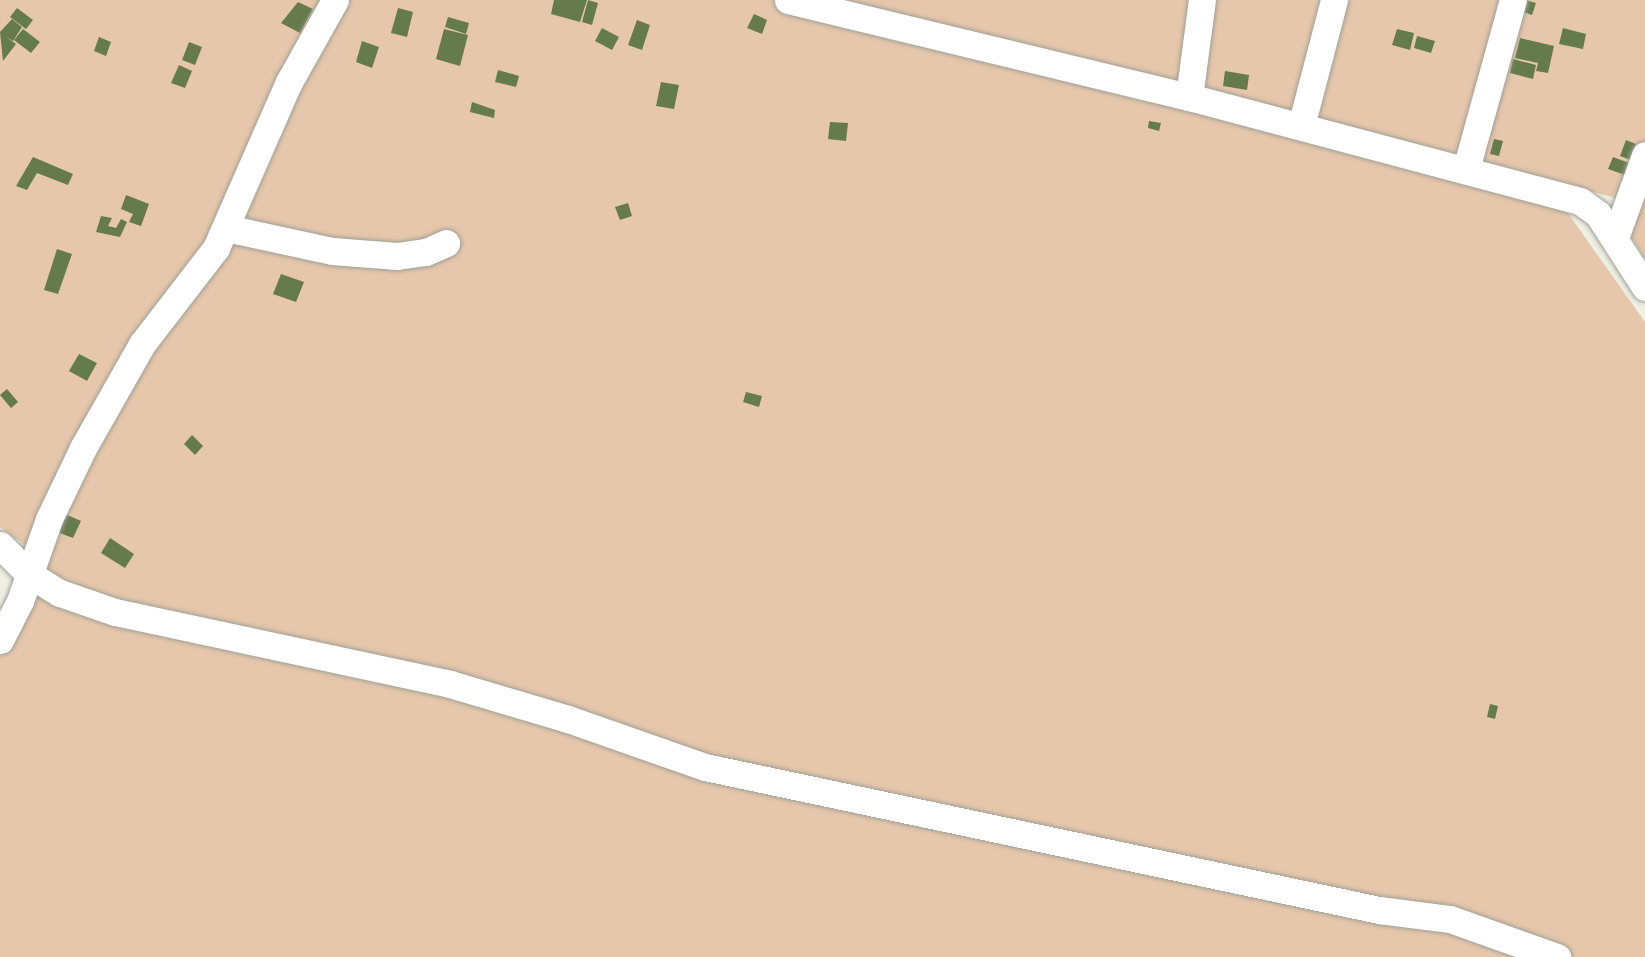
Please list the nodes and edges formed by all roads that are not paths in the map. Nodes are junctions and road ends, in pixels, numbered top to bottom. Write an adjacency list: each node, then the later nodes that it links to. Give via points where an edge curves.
1 (335, 0): 10 (lane, via 289,82)
2 (788, 0): 6 (lane)
3 (1203, 0): 6 (lane)
4 (1334, 0): 7 (lane)
5 (1513, 0): 9 (lane)
6 (1189, 97): 7 (lane)
7 (1301, 126): 9 (lane)
8 (1645, 154): 11 (lane)
9 (1466, 169): 11 (lane, via 1580,201 1598,214)
10 (226, 228): 12 (lane, via 332,251 397,256 426,252); 15 (lane, via 216,248 142,344 49,519)
11 (1615, 238): 13 (lane)
12 (446, 243)
13 (1645, 287)
14 (0, 545): 15 (lane)
15 (29, 574): 16 (lane); 17 (lane, via 60,593 115,612 450,684 568,719 705,767 1332,901 1450,919)
16 (0, 640)
17 (1557, 957)

